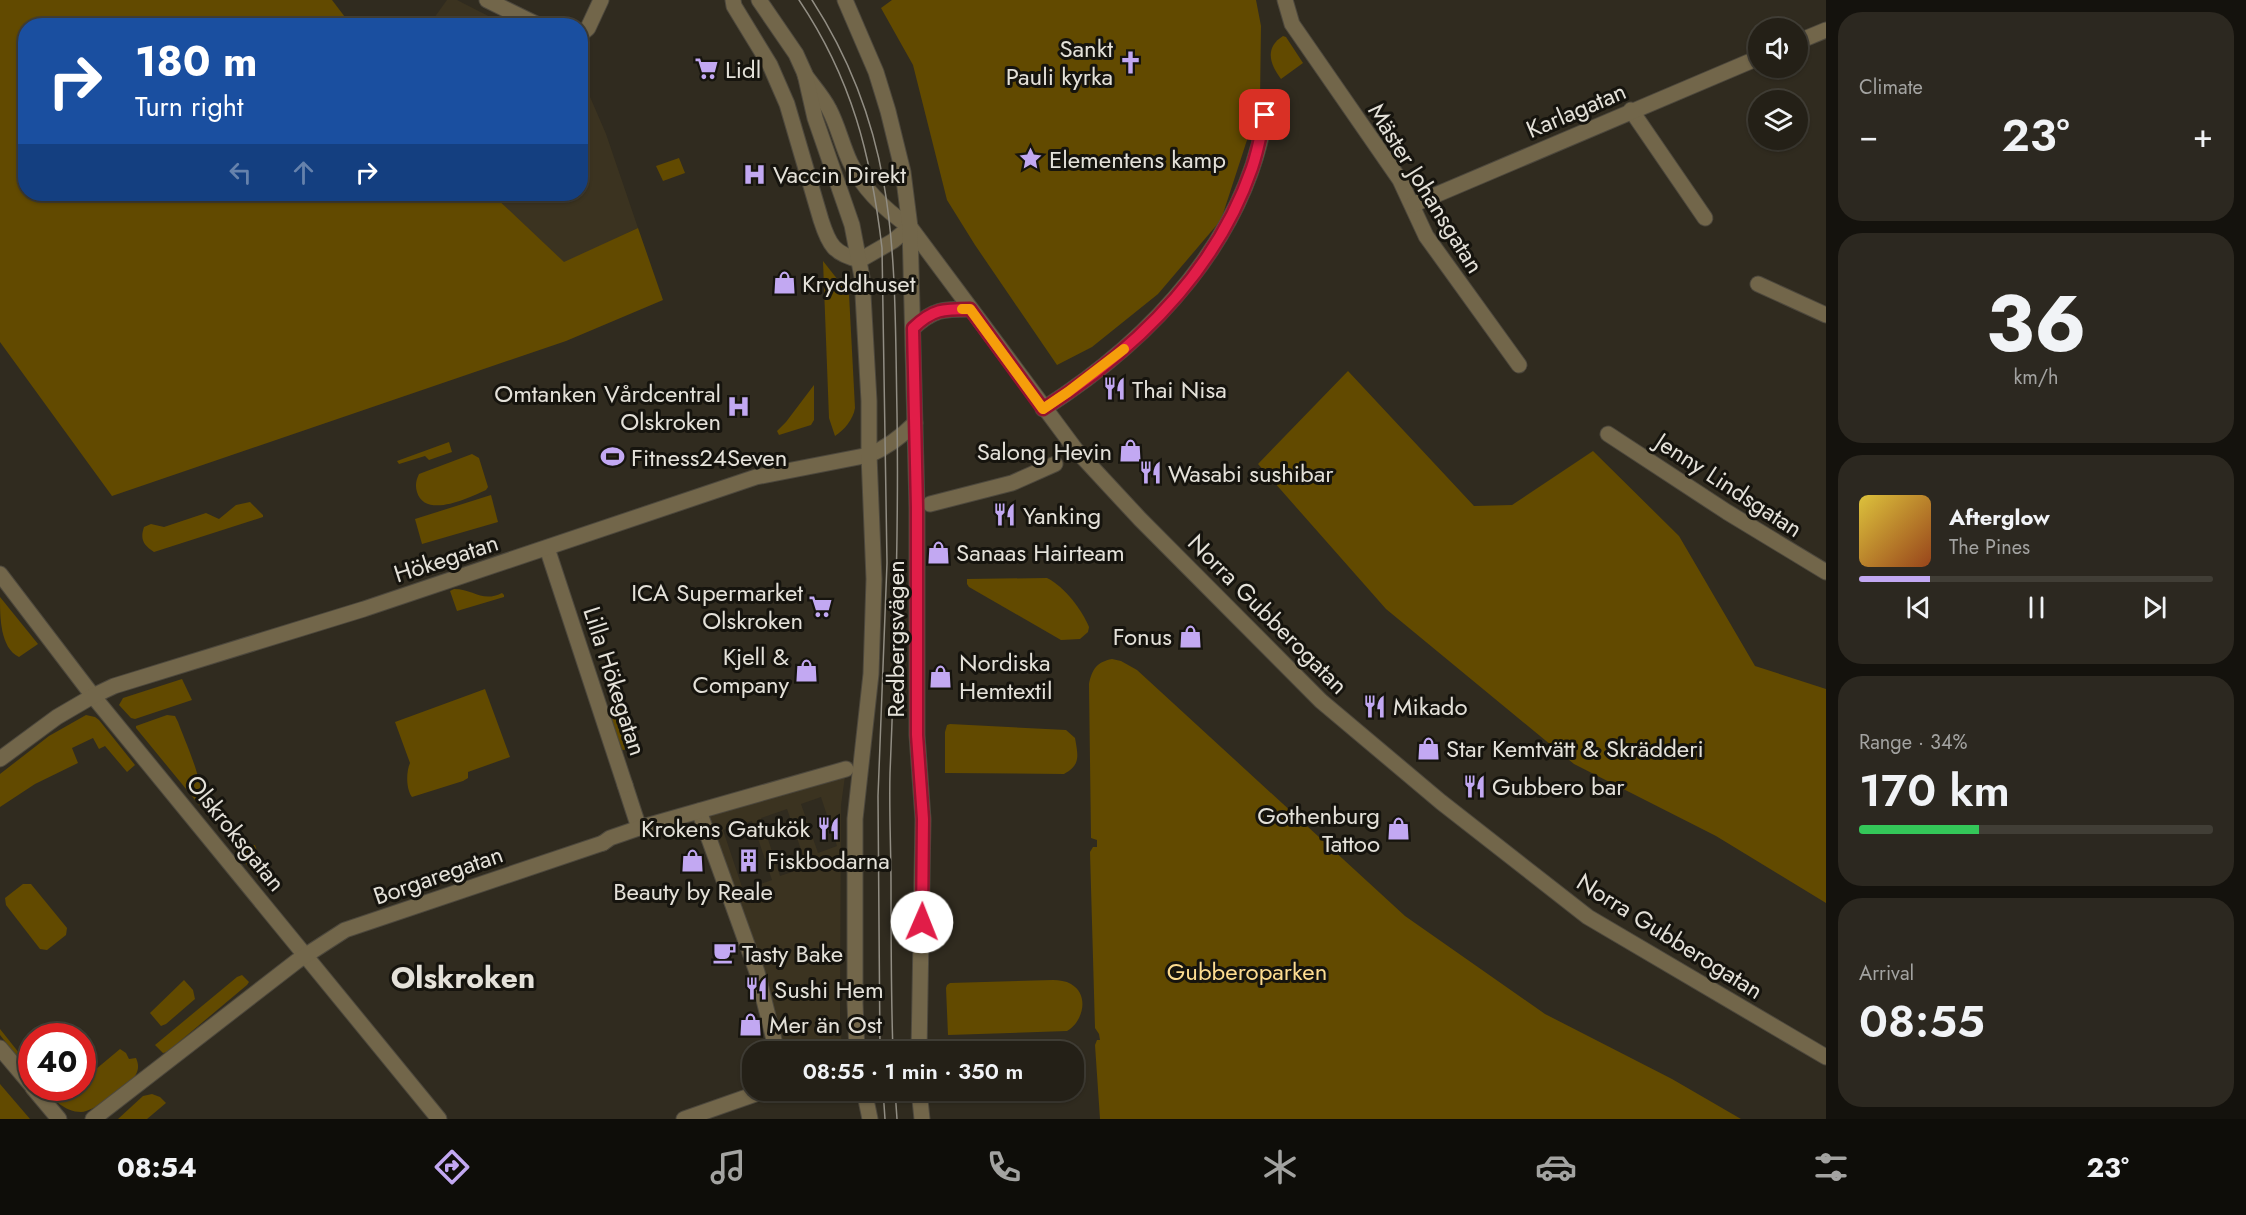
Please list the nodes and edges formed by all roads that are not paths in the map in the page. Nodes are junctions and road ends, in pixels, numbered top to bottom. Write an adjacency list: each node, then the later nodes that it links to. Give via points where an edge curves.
1 (487, 0): 7 (street)
2 (601, 0): 8 (street)
3 (733, 0): 18 (street, via 787,104 826,237 839,254)
4 (759, 0): 12 (street, Redbergsvägen)
5 (844, 0): 17 (street, Redbergsvägen, via 872,62 888,111 903,172)
6 (1285, 0): 15 (street, Mäster Johansgatan, via 1292,24 1400,180)
7 (524, 18)
8 (588, 28)
9 (1826, 30): 10 (street)
10 (1808, 37)
11 (1748, 62): 14 (street, Karlagatan)
12 (805, 74): 17 (street, Norra Gubberogatan, via 829,109 857,173 890,214); 18 (street, Redbergsvägen)
13 (1267, 104): 24 (street, via 1242,193 1196,272 1175,300 1127,347)
14 (1631, 110): 15 (street, Karlagatan); 16 (street)
15 (1412, 205): 23 (street, Mäster Johansgatan, via 1426,236)
16 (1705, 218)
17 (910, 227): 18 (street, via 893,242); 20 (street, Norra Gubberogatan); 22 (street, Redbergsvägen)
18 (860, 260): 27 (street, Redbergsvägen, via 866,320)
19 (1758, 284): 21 (street)
20 (970, 309): 22 (street, via 933,312); 24 (street, Norra Gubberogatan)
21 (1826, 315)
22 (913, 328): 25 (street, Redbergsvägen)
23 (1519, 365)
24 (1043, 409): 43 (street, Norra Gubberogatan, via 1140,519 1321,701 1441,802 1588,917)
25 (915, 423): 27 (street, Hökegatan, via 886,448); 41 (street, Redbergsvägen, via 917,735 923,819)
26 (1608, 434): 31 (street, Jenny Lindsgatan)
27 (869, 455): 30 (street, Hökegatan, via 756,477); 40 (street, Redbergsvägen, via 874,602 871,674 855,819)
28 (1055, 464): 29 (street, via 1012,483)
29 (930, 504)
30 (547, 548): 33 (street, Hökegatan); 37 (street, Lilla Hökegatan)
31 (1826, 572)
32 (0, 574): 33 (street, Olskroksgatan)
33 (93, 696): 34 (street, Hökegatan); 38 (street, Olskroksgatan)
34 (0, 759)
35 (846, 769): 36 (street, Borgaregatan)
36 (699, 811): 37 (street, Borgaregatan); 39 (street, via 757,972)
37 (639, 828): 38 (street, Borgaregatan, via 345,930)
38 (305, 956): 50 (street, Borgaregatan); 51 (street, Olskroksgatan)
39 (774, 1041)
40 (857, 1041)
41 (919, 1041)
42 (0, 1048): 44 (street)
43 (1826, 1057)
44 (18, 1070)
45 (742, 1099): 52 (street)
46 (44, 1101): 49 (street)
47 (866, 1101): 53 (street)
48 (920, 1101): 54 (street)
49 (59, 1119)
50 (93, 1119)
51 (439, 1119)
52 (684, 1119)
53 (870, 1119)
54 (922, 1119)

